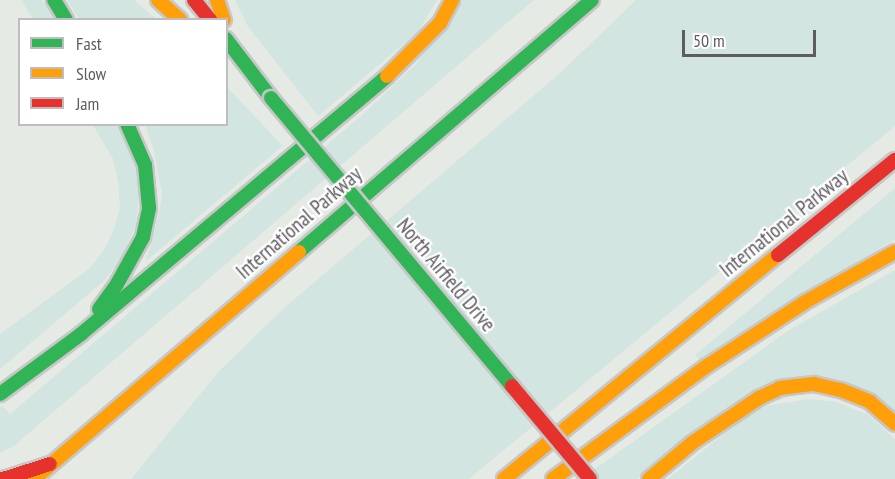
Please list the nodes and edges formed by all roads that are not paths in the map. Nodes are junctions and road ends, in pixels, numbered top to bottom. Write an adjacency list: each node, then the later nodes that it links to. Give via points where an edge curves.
1 (54, 0): 8 (main road)
2 (158, 0): 9 (main road)
3 (194, 0): 10 (main road)
4 (217, 0): 11 (main road)
5 (452, 0): 19 (main road, via 419,47 358,103)
6 (592, 0): 15 (main road, International Parkway)
7 (551, 16): 15 (main road)
8 (65, 18)
9 (178, 18)
10 (208, 18)
11 (223, 18)
12 (230, 44): 14 (main road, North Airfield Drive)
13 (228, 65): 14 (main road, North Airfield Drive)
14 (271, 98): 27 (main road, North Airfield Drive, bridge)
15 (466, 108): 22 (main road, International Parkway)
16 (128, 126): 19 (main road, via 145,165 149,208 143,237 117,284)
17 (895, 160): 25 (main road, International Parkway)
18 (895, 252): 26 (main road, via 804,302 707,366)
19 (81, 334): 20 (main road)
20 (0, 394)
21 (895, 424): 28 (main road, via 870,402 841,390 814,384 780,388 702,437)
22 (52, 463): 23 (main road); 24 (main road, International Parkway)
23 (3, 479)
24 (34, 479)
25 (504, 479)
26 (553, 479)
27 (590, 479)
28 (649, 479)

